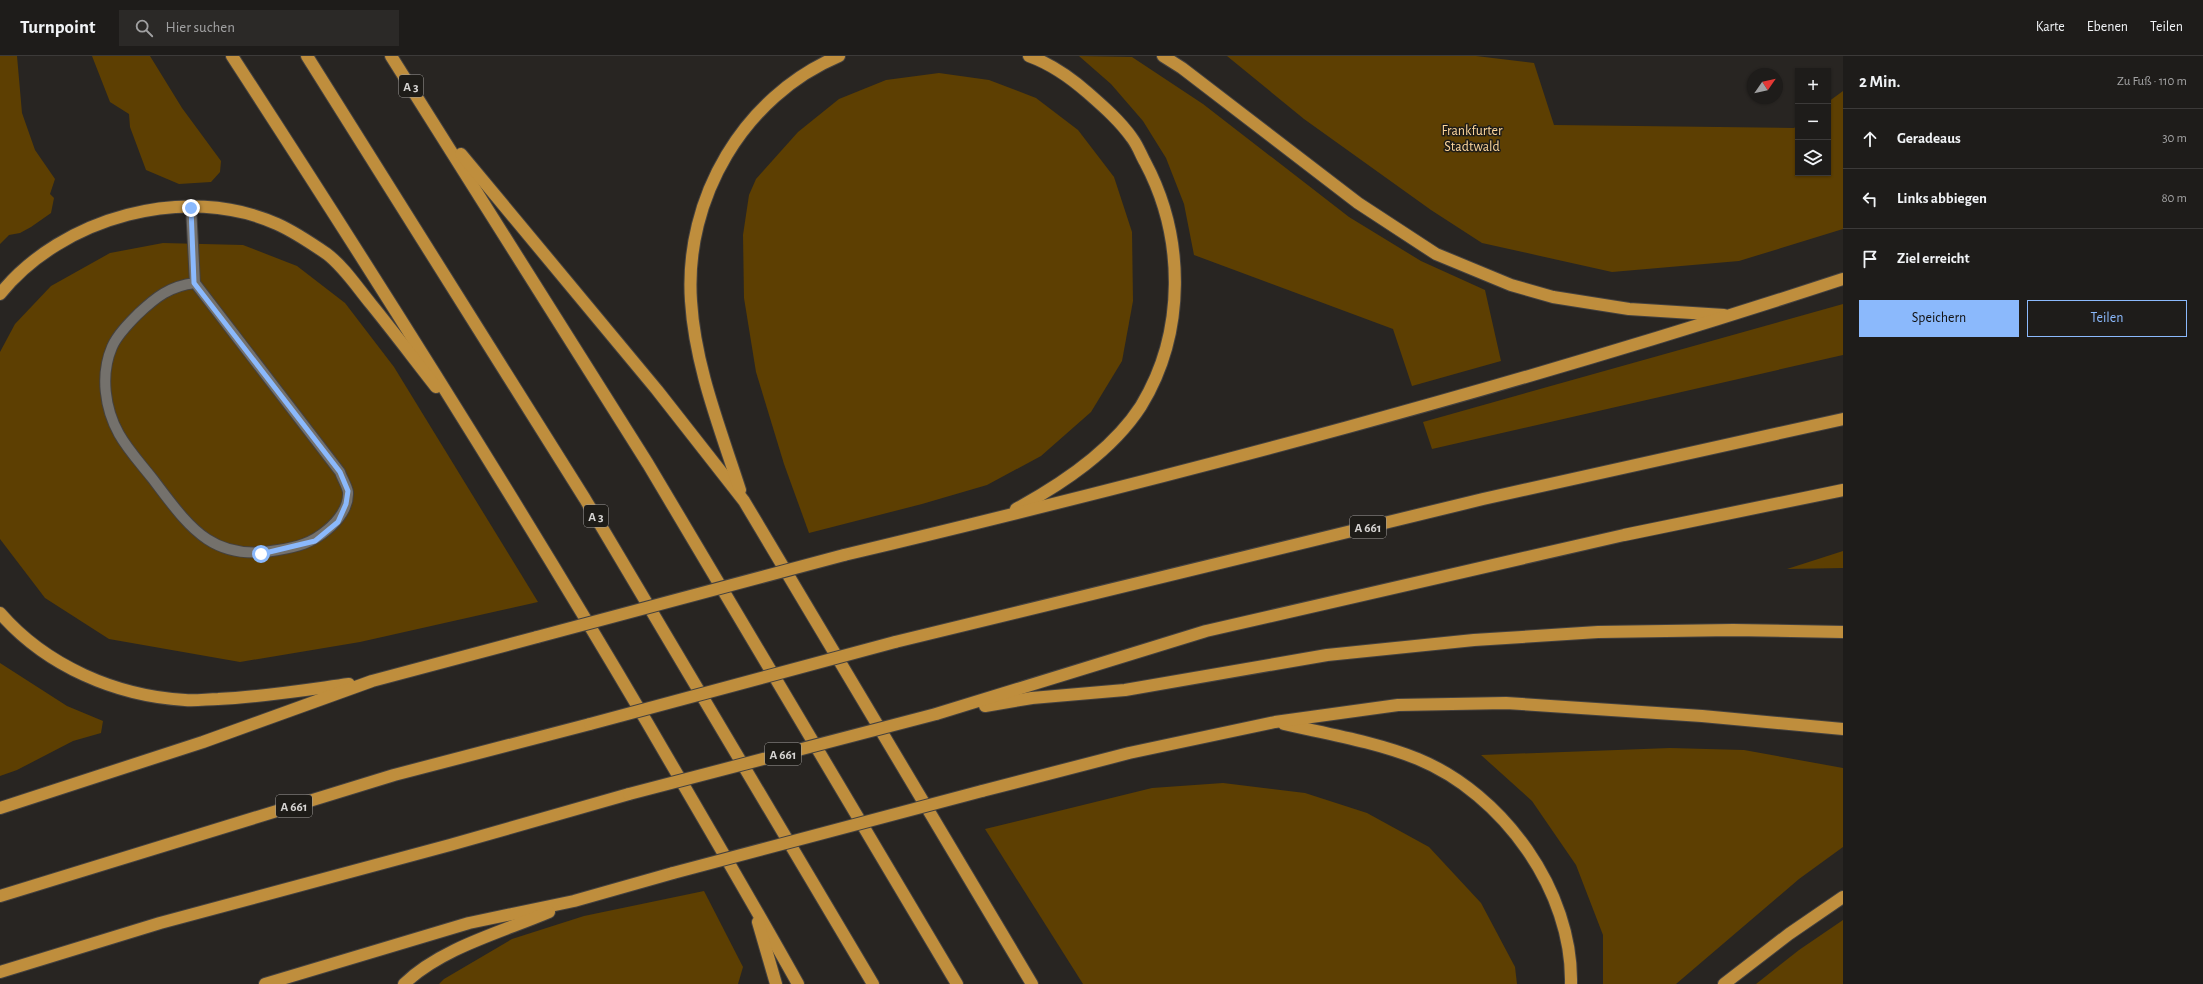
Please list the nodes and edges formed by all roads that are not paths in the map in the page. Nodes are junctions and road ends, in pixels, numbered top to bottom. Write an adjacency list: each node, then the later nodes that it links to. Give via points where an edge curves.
1 (232, 56): 14 (highway)
2 (307, 56): 34 (highway, A 3, via 585,498)
3 (391, 56): 7 (highway, A 3)
4 (839, 56): 16 (highway, via 801,76 777,94 738,136 716,172 703,203 696,234 691,269 691,301 702,368)
5 (1030, 56): 17 (highway, via 1075,82 1108,109 1133,139 1153,177 1166,211 1176,281 1174,307 1165,348 1156,375 1141,406 1124,428 1075,472)
6 (1163, 56): 12 (highway, via 1358,203 1436,254 1511,285 1553,297 1629,309)
7 (430, 116): 16 (highway, via 672,408); 35 (highway, A 3, via 648,464)
8 (191, 208): 10 (lane); 11 (highway, via 156,209 94,224 25,268); 14 (highway, via 224,210 277,224 328,255 351,279)
9 (1843, 279): 12 (highway)
10 (194, 283): 10 (lane, via 340,472 348,491 346,504 338,522 315,541 261,554 236,552 211,544 184,520 120,435 109,413 105,391 106,371 112,346 126,326 159,295 178,285)
11 (0, 294)
12 (1731, 316): 17 (highway, via 1324,434)
13 (1843, 419): 25 (highway, A 661, bridge, via 1475,501 895,642 394,775)
14 (472, 432): 28 (highway, via 568,588)
15 (1843, 490): 21 (highway, A 661, via 1624,535 1206,631)
16 (744, 501): 36 (highway)
17 (999, 518): 20 (highway, bridge, via 844,555)
18 (0, 613): 20 (highway, via 35,646 65,666 100,682 148,695 186,701 246,697)
19 (1843, 632): 21 (highway, via 1598,632 1474,640 1326,655 1125,690 1032,698)
20 (372, 681): 24 (highway, via 203,742)
21 (936, 714): 29 (highway, A 661, bridge, via 629,794 160,923)
22 (1275, 722): 23 (highway, via 1398,705 1506,703 1702,716); 27 (highway, bridge, via 1129,753); 37 (highway, via 1387,748 1418,759 1447,774 1476,795 1519,839 1537,863 1560,912 1571,966)
23 (1843, 729)
24 (0, 808)
25 (0, 896)
26 (1843, 897): 38 (highway, via 1789,934)
27 (574, 901): 30 (highway, via 469,923); 31 (highway, via 481,939 414,974)
28 (753, 902): 32 (highway); 33 (highway)
29 (0, 972)
30 (265, 984)
31 (404, 984)
32 (776, 984)
33 (798, 984)
34 (873, 984)
35 (957, 984)
36 (1032, 984)
37 (1571, 984)
38 (1724, 984)

